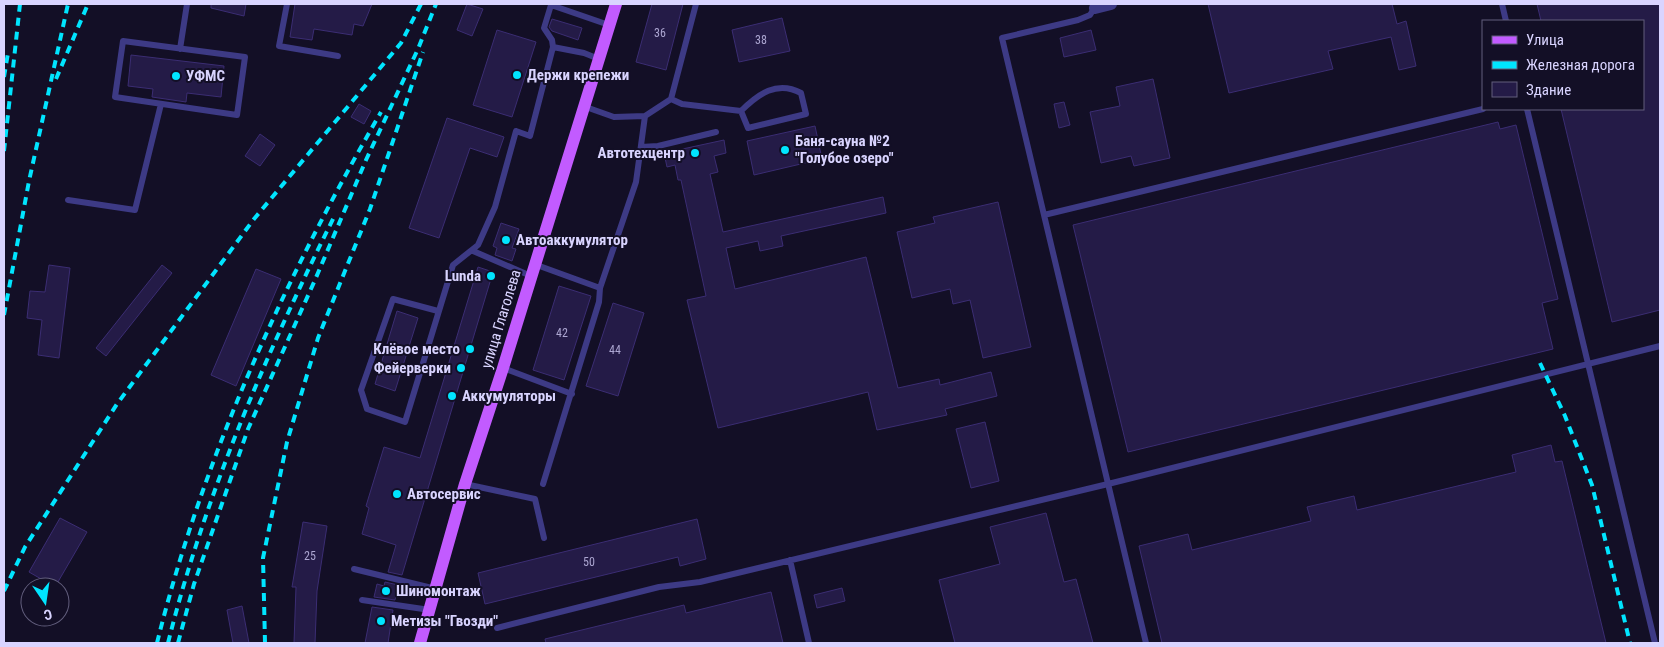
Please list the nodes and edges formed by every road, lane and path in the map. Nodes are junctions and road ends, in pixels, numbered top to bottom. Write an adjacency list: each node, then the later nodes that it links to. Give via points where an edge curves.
1 (187, 4): 11 (lane)
2 (287, 4): 12 (lane, via 278,46)
3 (616, 4): 9 (main road, улица Глаголева)
4 (696, 4): 14 (lane)
5 (1111, 4): 7 (street)
6 (1502, 4): 8 (lane)
7 (1093, 6): 24 (lane, via 1090,15 1078,20 1002,38)
8 (1506, 20)
9 (609, 25): 10 (lane, via 551,5 544,28); 13 (main road, улица Глаголева)
10 (553, 47): 13 (lane); 25 (lane, via 530,136 516,131 495,207)
11 (180, 48): 15 (lane, via 124,41 115,97); 15 (lane, via 245,57 236,115)
12 (338, 56)
13 (599, 59): 16 (main road, улица Глаголева)
14 (671, 99): 19 (lane, via 682,104); 20 (lane)
15 (161, 104): 23 (lane, via 135,210)
16 (583, 106): 20 (lane, via 614,117); 26 (main road, улица Глаголева)
17 (1482, 109): 24 (lane)
18 (1527, 110): 30 (lane)
19 (741, 111): 19 (lane, via 748,128 806,114 801,93 792,88 778,88 756,95)
20 (645, 116): 22 (lane)
21 (716, 132): 22 (lane)
22 (641, 147): 27 (lane, via 636,182)
23 (68, 200)
24 (1044, 215): 35 (lane)
25 (473, 251): 26 (lane); 28 (lane, via 452,265)
26 (533, 270): 27 (lane); 31 (main road, улица Глаголева)
27 (600, 288): 32 (lane, via 600,302)
28 (438, 311): 28 (lane, via 404,422 366,409 361,390 393,299)
29 (1660, 346): 30 (lane)
30 (1588, 362): 35 (lane); 46 (lane)
31 (504, 368): 32 (lane); 33 (main road, улица Глаголева)
32 (572, 394): 34 (lane)
33 (465, 484): 36 (lane, via 534,499); 39 (main road, улица Глаголева)
34 (543, 484)
35 (1108, 484): 37 (lane); 45 (lane)
36 (544, 538)
37 (790, 560): 42 (lane, via 700,582 659,587); 44 (lane)
38 (354, 569): 39 (lane)
39 (436, 589): 41 (main road, улица Глаголева)
40 (362, 600): 41 (lane)
41 (430, 610): 43 (main road, улица Глаголева)
42 (496, 628)
43 (420, 643)
44 (809, 643)
45 (1146, 643)
46 (1655, 643)

